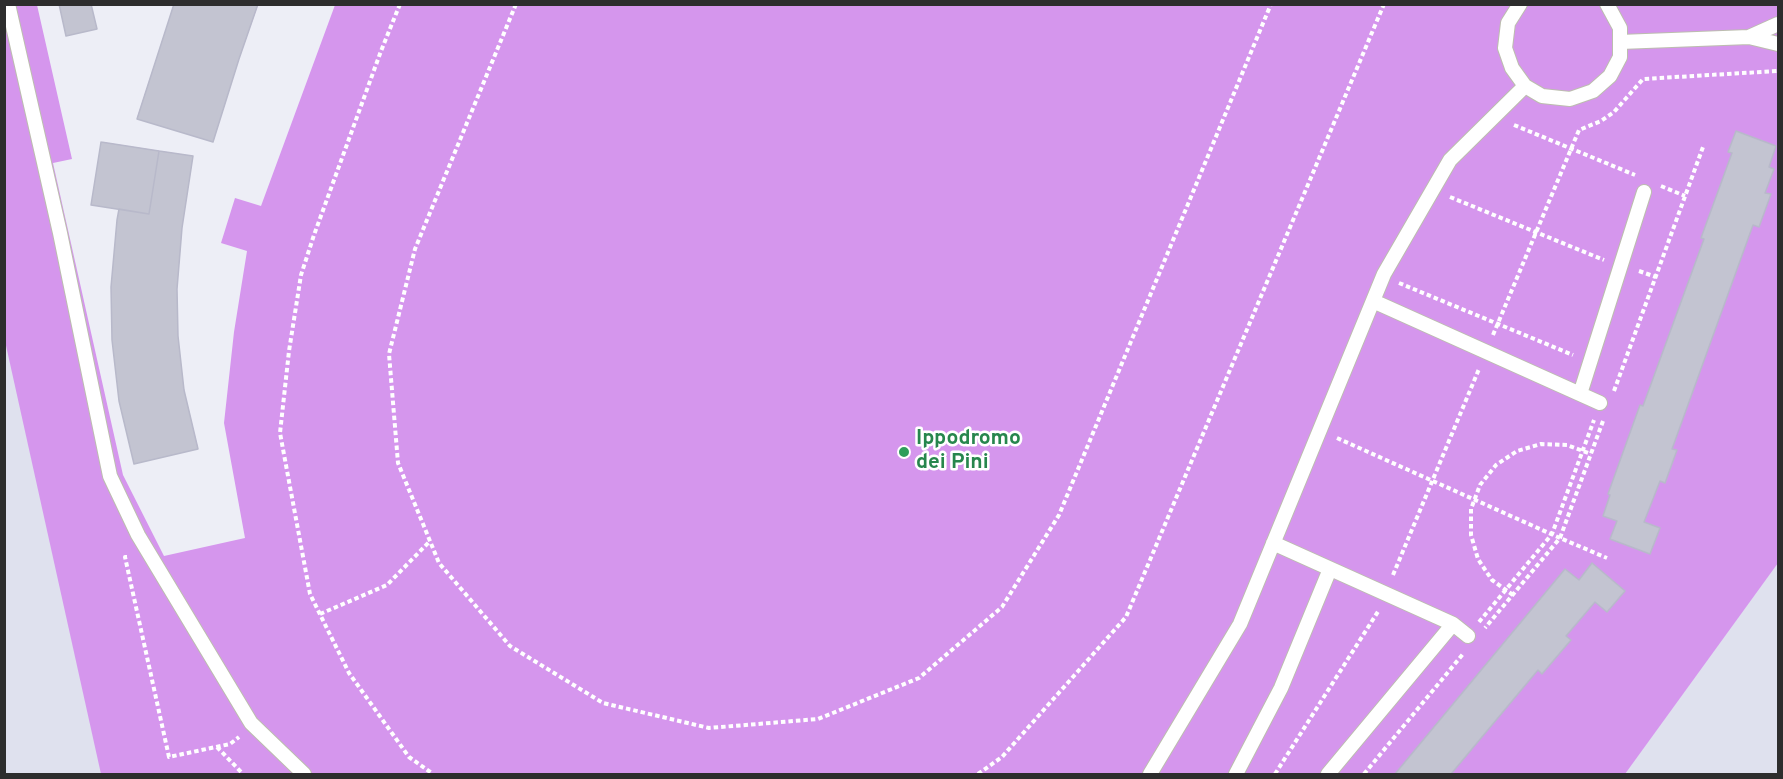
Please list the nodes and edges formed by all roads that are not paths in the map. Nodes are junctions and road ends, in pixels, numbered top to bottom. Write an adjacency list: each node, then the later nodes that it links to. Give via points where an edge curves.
1 (8, 4): 17 (lane, via 110,476 138,535 254,727)
2 (1520, 4): 8 (lane, via 1508,23 1505,48 1512,68)
3 (1608, 4): 6 (lane, via 1620,28)
4 (1779, 24): 5 (lane)
5 (1749, 37): 6 (lane); 7 (lane)
6 (1620, 42): 8 (lane, via 1620,57 1610,76 1593,91 1570,99 1542,96)
7 (1779, 44)
8 (1525, 86): 10 (lane, via 1450,160)
9 (1647, 184): 11 (lane)
10 (1373, 301): 11 (lane); 13 (lane)
11 (1580, 394): 12 (lane)
12 (1606, 404)
13 (1273, 543): 14 (lane); 18 (lane, via 1240,624)
14 (1330, 569): 15 (lane); 19 (lane, via 1281,688)
15 (1453, 624): 16 (lane); 20 (lane)
16 (1468, 642)
17 (304, 774)
18 (1150, 774)
19 (1236, 774)
20 (1328, 774)

